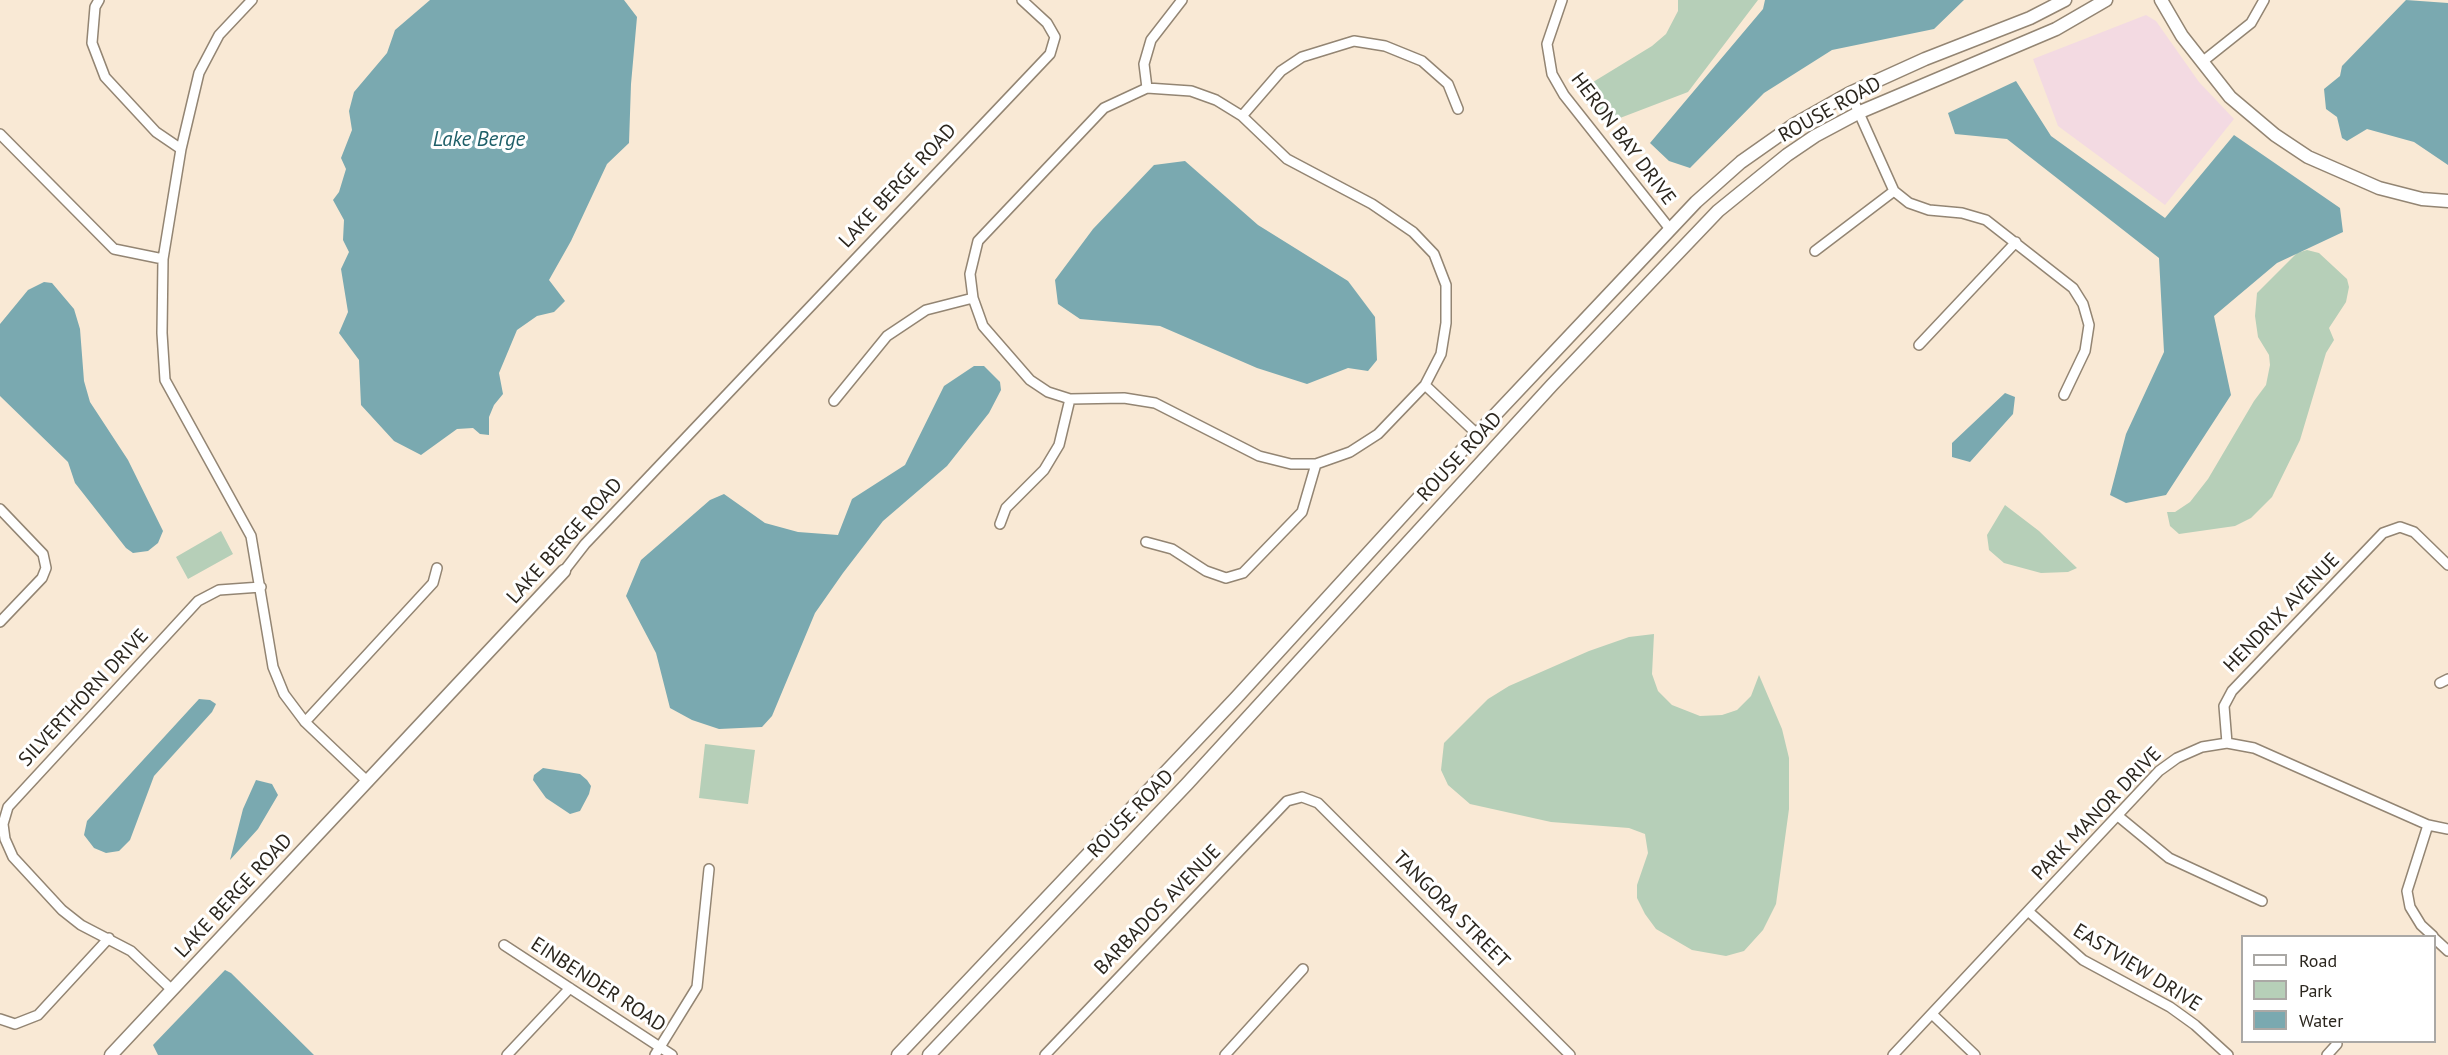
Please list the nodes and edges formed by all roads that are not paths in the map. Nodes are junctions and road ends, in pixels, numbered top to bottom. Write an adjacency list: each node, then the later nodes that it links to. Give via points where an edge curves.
1 (99, 0): 17 (street, via 92,43 105,77 156,132)
2 (252, 0): 17 (street, via 219,35 199,73)
3 (1022, 0): 37 (street, LAKE BERGE ROAD, via 1056,37 1050,54 593,536)
4 (1182, 0): 11 (street, via 1151,40 1144,64)
5 (1562, 0): 20 (street, HERON BAY DRIVE, via 1547,44 1552,74 1564,95)
6 (2065, 0): 12 (street, ROUSE ROAD)
7 (2106, 0): 14 (street, ROUSE ROAD, via 2056,30)
8 (2162, 0): 10 (street)
9 (2264, 0): 10 (street, via 2251,23)
10 (2202, 63): 19 (street, via 2230,97 2308,157 2379,188)
11 (1147, 88): 15 (street, via 1191,91); 24 (street, via 1104,108 978,241 970,274)
12 (1850, 93): 14 (street); 20 (street, ROUSE ROAD, via 1795,124 1742,162)
13 (1458, 109): 15 (street, via 1448,84 1422,61 1385,46 1354,41 1302,57 1281,71)
14 (1860, 112): 18 (street); 66 (street, ROUSE ROAD, via 1787,155 1704,225 1187,784)
15 (1242, 116): 26 (street, via 1287,159 1372,204 1413,232 1434,254 1446,285 1446,323 1441,354)
16 (0, 134): 23 (street, via 114,249)
17 (181, 149): 23 (street)
18 (1894, 191): 21 (street, via 1929,210 1986,220); 22 (street)
19 (2448, 201)
20 (1670, 229): 30 (street, ROUSE ROAD)
21 (2016, 242): 25 (street); 27 (street, via 2073,288 2083,304 2089,325 2085,351)
22 (1815, 251)
23 (163, 259): 38 (street, via 165,380 251,536)
24 (973, 298): 28 (street, via 983,326 1030,380 1048,392); 29 (street, via 926,310 887,336)
25 (1919, 345)
26 (1425, 385): 30 (street); 31 (street, via 1378,434 1350,452)
27 (2064, 395)
28 (1070, 399): 31 (street, via 1124,398 1155,403 1259,456 1291,464); 33 (street, via 1059,445 1044,470 1006,508)
29 (834, 401)
30 (1477, 434): 65 (street, ROUSE ROAD, via 1228,706)
31 (1316, 464): 34 (street, via 1302,512 1243,573 1226,578 1206,572 1172,549)
32 (0, 509): 39 (street, via 43,554 46,568 42,578)
33 (1000, 524)
34 (1146, 542)
35 (2448, 565): 41 (street, HENDRIX AVENUE, via 2414,532 2400,527 2384,533 2232,691 2224,706)
36 (437, 568): 40 (street, via 433,583)
37 (564, 572): 42 (street, LAKE BERGE ROAD)
38 (261, 587): 40 (street, via 273,667 284,694); 51 (street, SILVERTHORN DRIVE, via 219,590 198,601 8,807 3,824 13,857 62,910 81,925)
39 (0, 622)
40 (305, 722): 42 (street)
41 (2227, 743): 44 (street, PARK MANOR DRIVE, via 2202,747 2177,758 2159,771); 45 (street, PARK MANOR DRIVE, via 2254,747)
42 (368, 782): 57 (street, LAKE BERGE ROAD)
43 (1302, 797): 67 (street, BARBADOS AVENUE, via 1287,801); 69 (street, TANGORA STREET, via 1318,803)
44 (2118, 816): 48 (street, via 2169,858); 49 (street, PARK MANOR DRIVE)
45 (2428, 825): 46 (street, PARK MANOR DRIVE); 50 (street, via 2407,891 2410,907)
46 (2448, 829)
47 (709, 869): 61 (street, via 697,987)
48 (2262, 901)
49 (2028, 911): 58 (street, PARK MANOR DRIVE); 72 (street, EASTVIEW DRIVE, via 2083,960 2170,1007)
50 (2432, 935)
51 (110, 938): 57 (street, SILVERTHORN DRIVE, via 131,951); 59 (street, via 38,1015 15,1024)
52 (2436, 939): 54 (street)
53 (504, 945): 56 (street, EINBENDER ROAD)
54 (2448, 951)
55 (1303, 969): 68 (street)
56 (570, 987): 61 (street, EINBENDER ROAD); 63 (street)
57 (172, 990): 62 (street, LAKE BERGE ROAD)
58 (1932, 1014): 70 (street, PARK MANOR DRIVE); 71 (street)
59 (0, 1019)
60 (2337, 1044): 73 (street)
61 (658, 1051): 64 (street, EINBENDER ROAD)
62 (111, 1055)
63 (507, 1055)
64 (672, 1055)
65 (898, 1055)
66 (929, 1055)
67 (1045, 1055)
68 (1225, 1055)
69 (1570, 1055)
70 (1893, 1055)
71 (1975, 1055)
72 (2228, 1055)
73 (2327, 1055)

